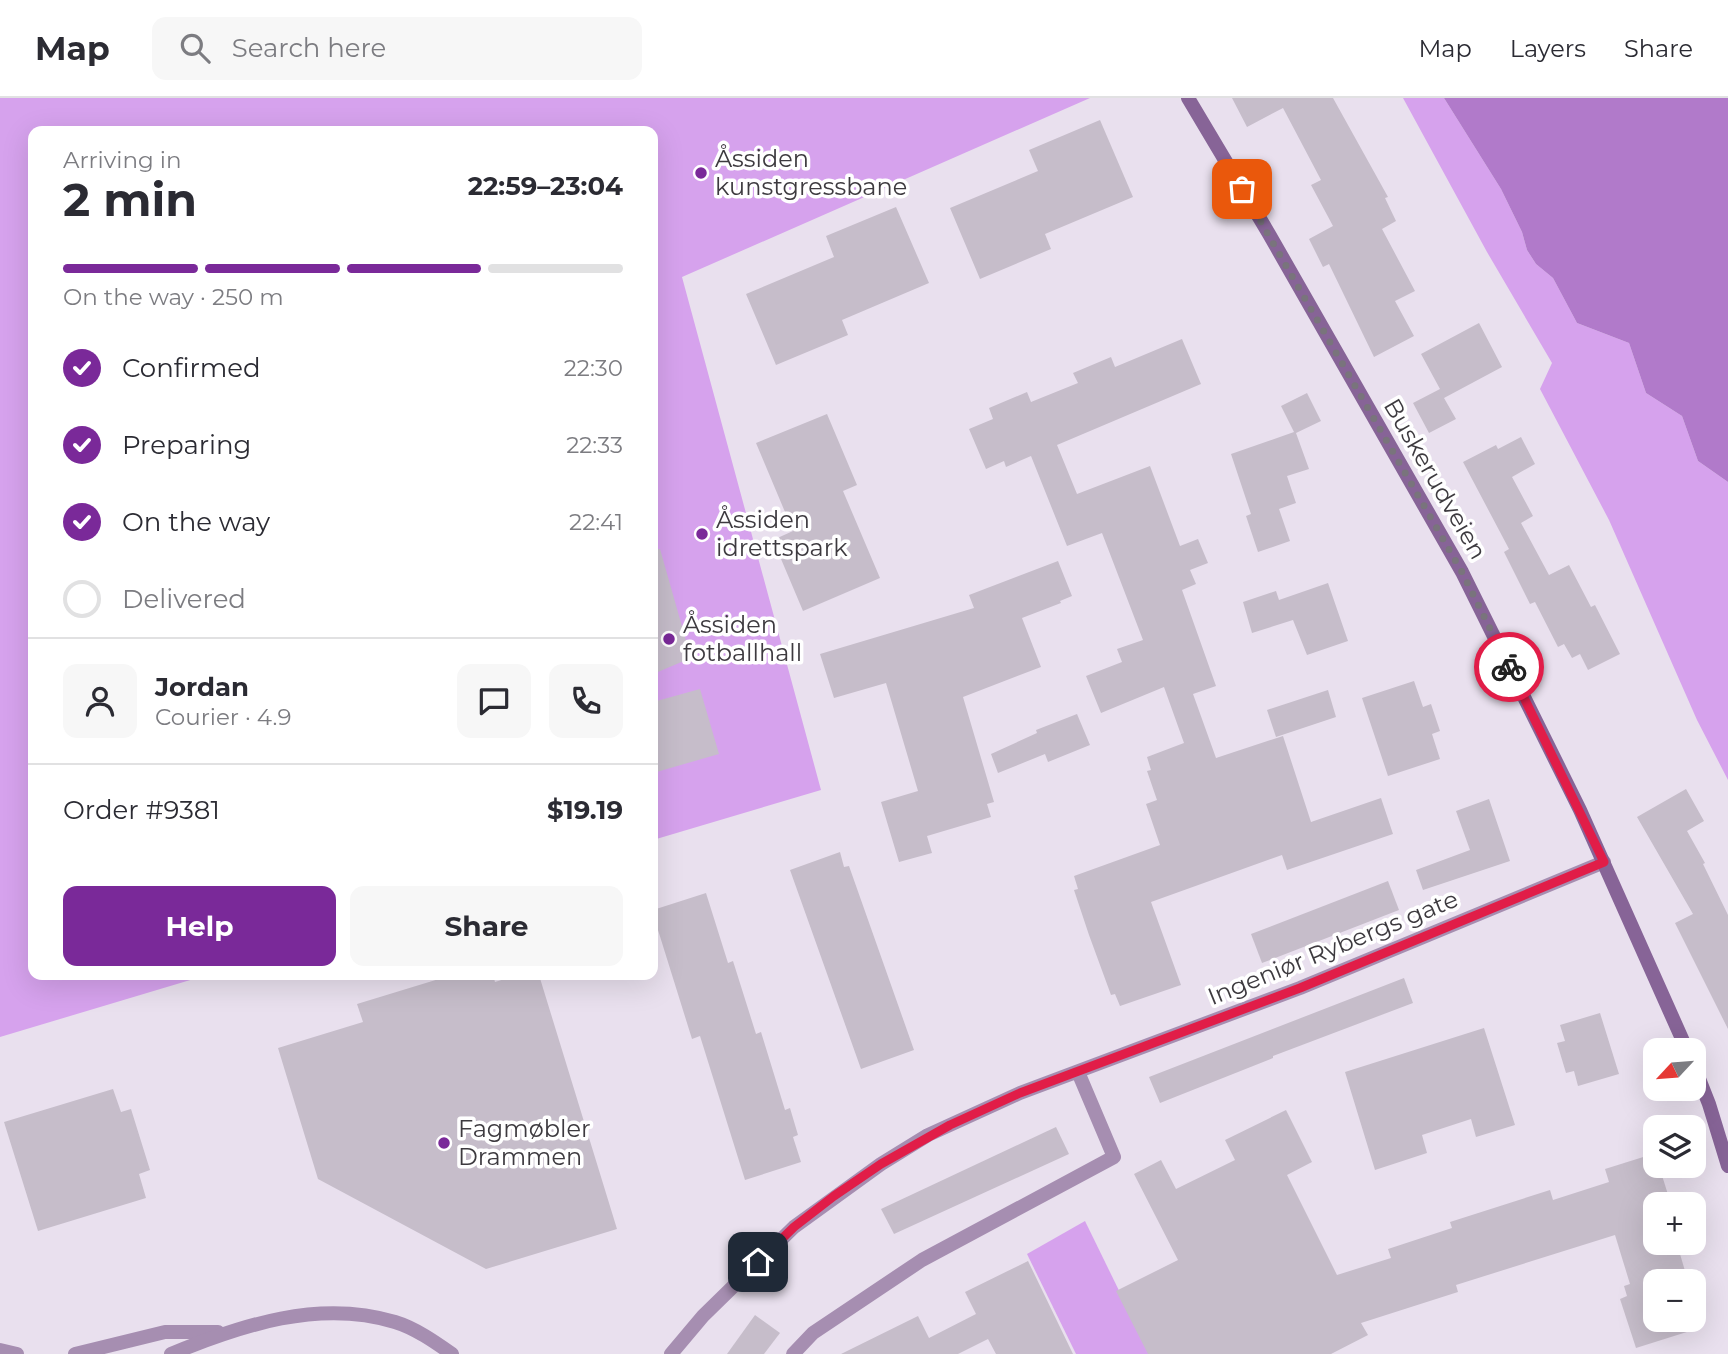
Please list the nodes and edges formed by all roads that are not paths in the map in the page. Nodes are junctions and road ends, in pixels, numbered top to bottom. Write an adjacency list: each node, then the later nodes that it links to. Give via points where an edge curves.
1 (1188, 98): 2 (main road, Buskerudveien, via 1462,572)
2 (1604, 862): 3 (main road, Buskerudveien); 4 (street, Ingeniør Rybergs gate, via 1300,988)
3 (1682, 1038)
4 (1078, 1072): 13 (street, Ingeniør Rybergs gate, via 929,1135 834,1196 702,1316); 14 (street, via 1114,1157 922,1260 813,1333)
5 (1706, 1096): 6 (main road)
6 (1728, 1166)
7 (226, 1332): 10 (street, via 165,1332); 11 (street); 12 (street, via 318,1312 354,1313 398,1323)
8 (0, 1350): 9 (street)
9 (17, 1354)
10 (75, 1354)
11 (171, 1354)
12 (452, 1354)
13 (671, 1354)
14 (793, 1354)

